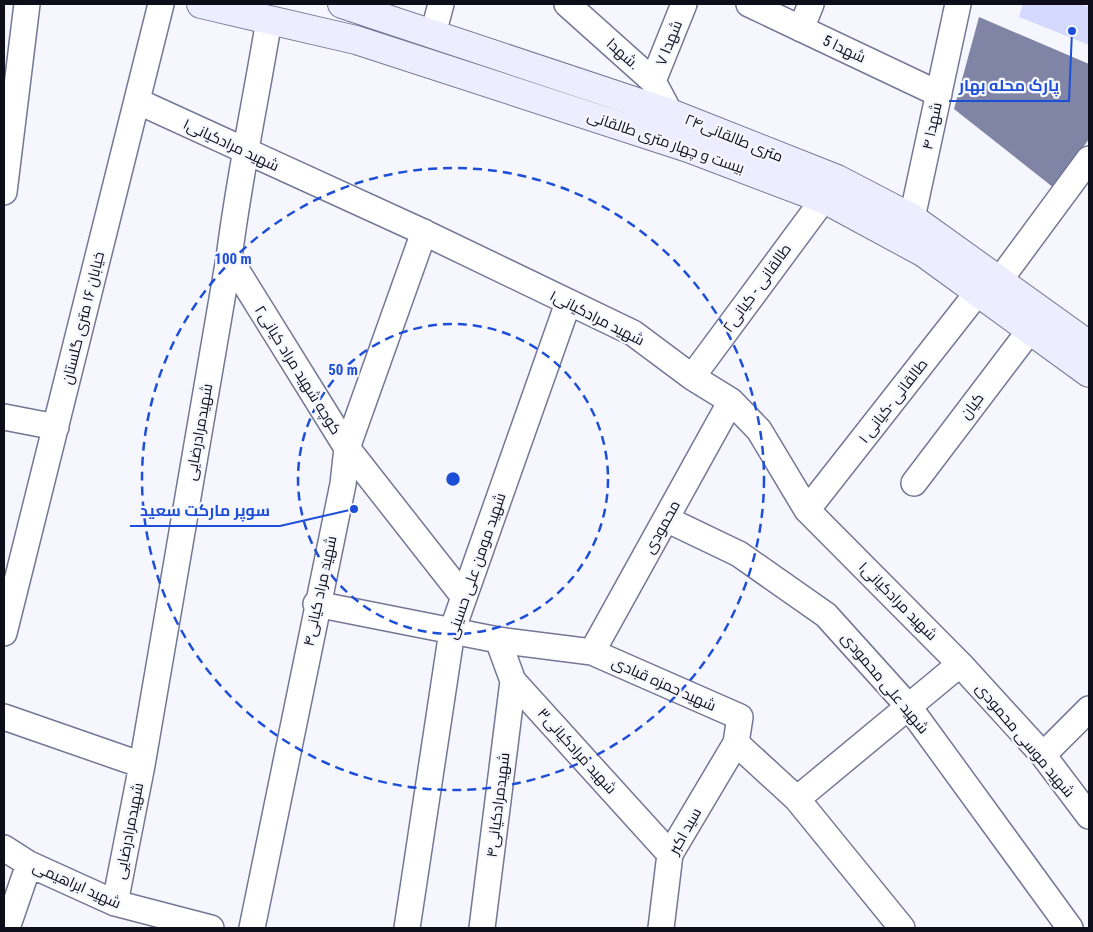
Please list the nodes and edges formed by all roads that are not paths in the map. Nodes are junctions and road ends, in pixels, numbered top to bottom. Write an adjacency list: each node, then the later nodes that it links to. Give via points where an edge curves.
1 (27, 4): 20 (street)
2 (161, 4): 16 (street, خیابان ۱۶ متری گلستان)
3 (200, 4): 11 (main road, بیست و چهار متری طالقانی)
4 (342, 4): 13 (main road, ۲۴متری طالقانی)
5 (441, 4): 13 (street)
6 (567, 4): 14 (street, شهدا.)
7 (684, 4): 14 (street, شهدا ۷)
8 (749, 4): 12 (street, شهدا 5)
9 (812, 4): 12 (street)
10 (958, 4): 15 (street, شهدا ۴)
11 (269, 20): 18 (street, شهیدمرادرضایی); 21 (main road, بیست و چهار متری طالقانی, via 356,40 679,145)
12 (801, 29): 15 (street, شهدا 5)
13 (433, 34): 17 (main road, ۲۴متری طالقانی)
14 (653, 81): 17 (street, شهدا.)
15 (938, 94): 22 (street, شهدا ۴)
16 (137, 101): 18 (street, شهید مرادکیانی۱); 33 (street, خیابان ۱۶ متری گلستان)
17 (670, 112): 22 (main road, ۲۴متری طالقانی, via 837,179)
18 (246, 153): 23 (street, شهید مرادکیانی۱); 24 (street, شهیدمرادرضایی)
19 (1089, 159): 25 (street, طالقانی -کیانی ۱)
20 (4, 192)
21 (823, 200): 25 (main road, بیست و چهار متری طالقانی); 30 (street, طالقانی - کیانی۲)
22 (912, 218): 25 (main road, ۲۴متری طالقانی)
23 (424, 232): 26 (street, شهید مرادکیانی۱); 34 (street, شهید مراد کیانی۴)
24 (229, 258): 34 (street, کوچه شهید مراد کیانی۲); 51 (street, شهیدمرادرضایی)
25 (988, 290): 27 (main road, بیست و چهار متری طالقانی); 28 (main road, ۲۴متری طالقانی); 36 (street, طالقانی -کیانی ۱)
26 (568, 303): 30 (street, شهید مرادکیانی۱, via 633,333); 38 (street, شهید مومن علی حسینی)
27 (1030, 330): 29 (main road, بیست و چهار متری طالقانی); 35 (street, کیان)
28 (1089, 345)
29 (1089, 373)
30 (692, 376): 31 (street, شهید مرادکیانی۱)
31 (731, 401): 36 (street, شهید مرادکیانی۱, via 759,430); 37 (street, محمودی)
32 (4, 417): 33 (street)
33 (56, 427): 41 (street, خیابان ۱۶ متری گلستان)
34 (347, 448): 38 (street, کوچه شهید مراد کیانی۲); 39 (street, شهید مراد کیانی۴, via 343,484)
35 (914, 483)
36 (807, 510): 44 (street, شهید مرادکیانی۱)
37 (666, 519): 43 (street, محمودی); 46 (street, شهید علی محمودی, via 739,554 826,615)
38 (464, 597): 40 (street, شهید مومن علی حسینی)
39 (316, 604): 40 (street, شهید حمزه قبادی); 60 (street, شهید مراد کیانی۴)
40 (452, 631): 42 (street, شهید حمزه قبادی); 61 (street, شهید مومن علی حسینی)
41 (4, 633)
42 (498, 640): 43 (street, شهید حمزه قبادی); 45 (street, شهید مرادکیانی۳)
43 (592, 652): 49 (street, شهید حمزه قبادی, via 740,717)
44 (960, 664): 46 (street); 50 (street, شهید موسی محمودی)
45 (513, 681): 55 (street, شهید مرادکیانی۳); 62 (street, شهیدمرادکیانی۴)
46 (909, 707): 52 (street); 65 (street, شهید علی محمودی)
47 (1089, 709): 50 (street)
48 (4, 717): 51 (street)
49 (736, 743): 52 (street); 55 (street, سید اکبر)
50 (1043, 755): 53 (street, شهید موسی محمودی)
51 (142, 765): 57 (street, شهیدمرادرضایی)
52 (797, 800): 64 (street)
53 (1089, 816)
54 (4, 848): 56 (street, شهید ابراهیمی)
55 (670, 854): 63 (street, سید اکبر)
56 (29, 864): 57 (street, شهید ابراهیمی); 58 (street)
57 (115, 903): 59 (street, شهید ابراهیمی)
58 (7, 928)
59 (211, 928)
60 (252, 928)
61 (407, 928)
62 (482, 928)
63 (661, 928)
64 (902, 928)
65 (1070, 928)

